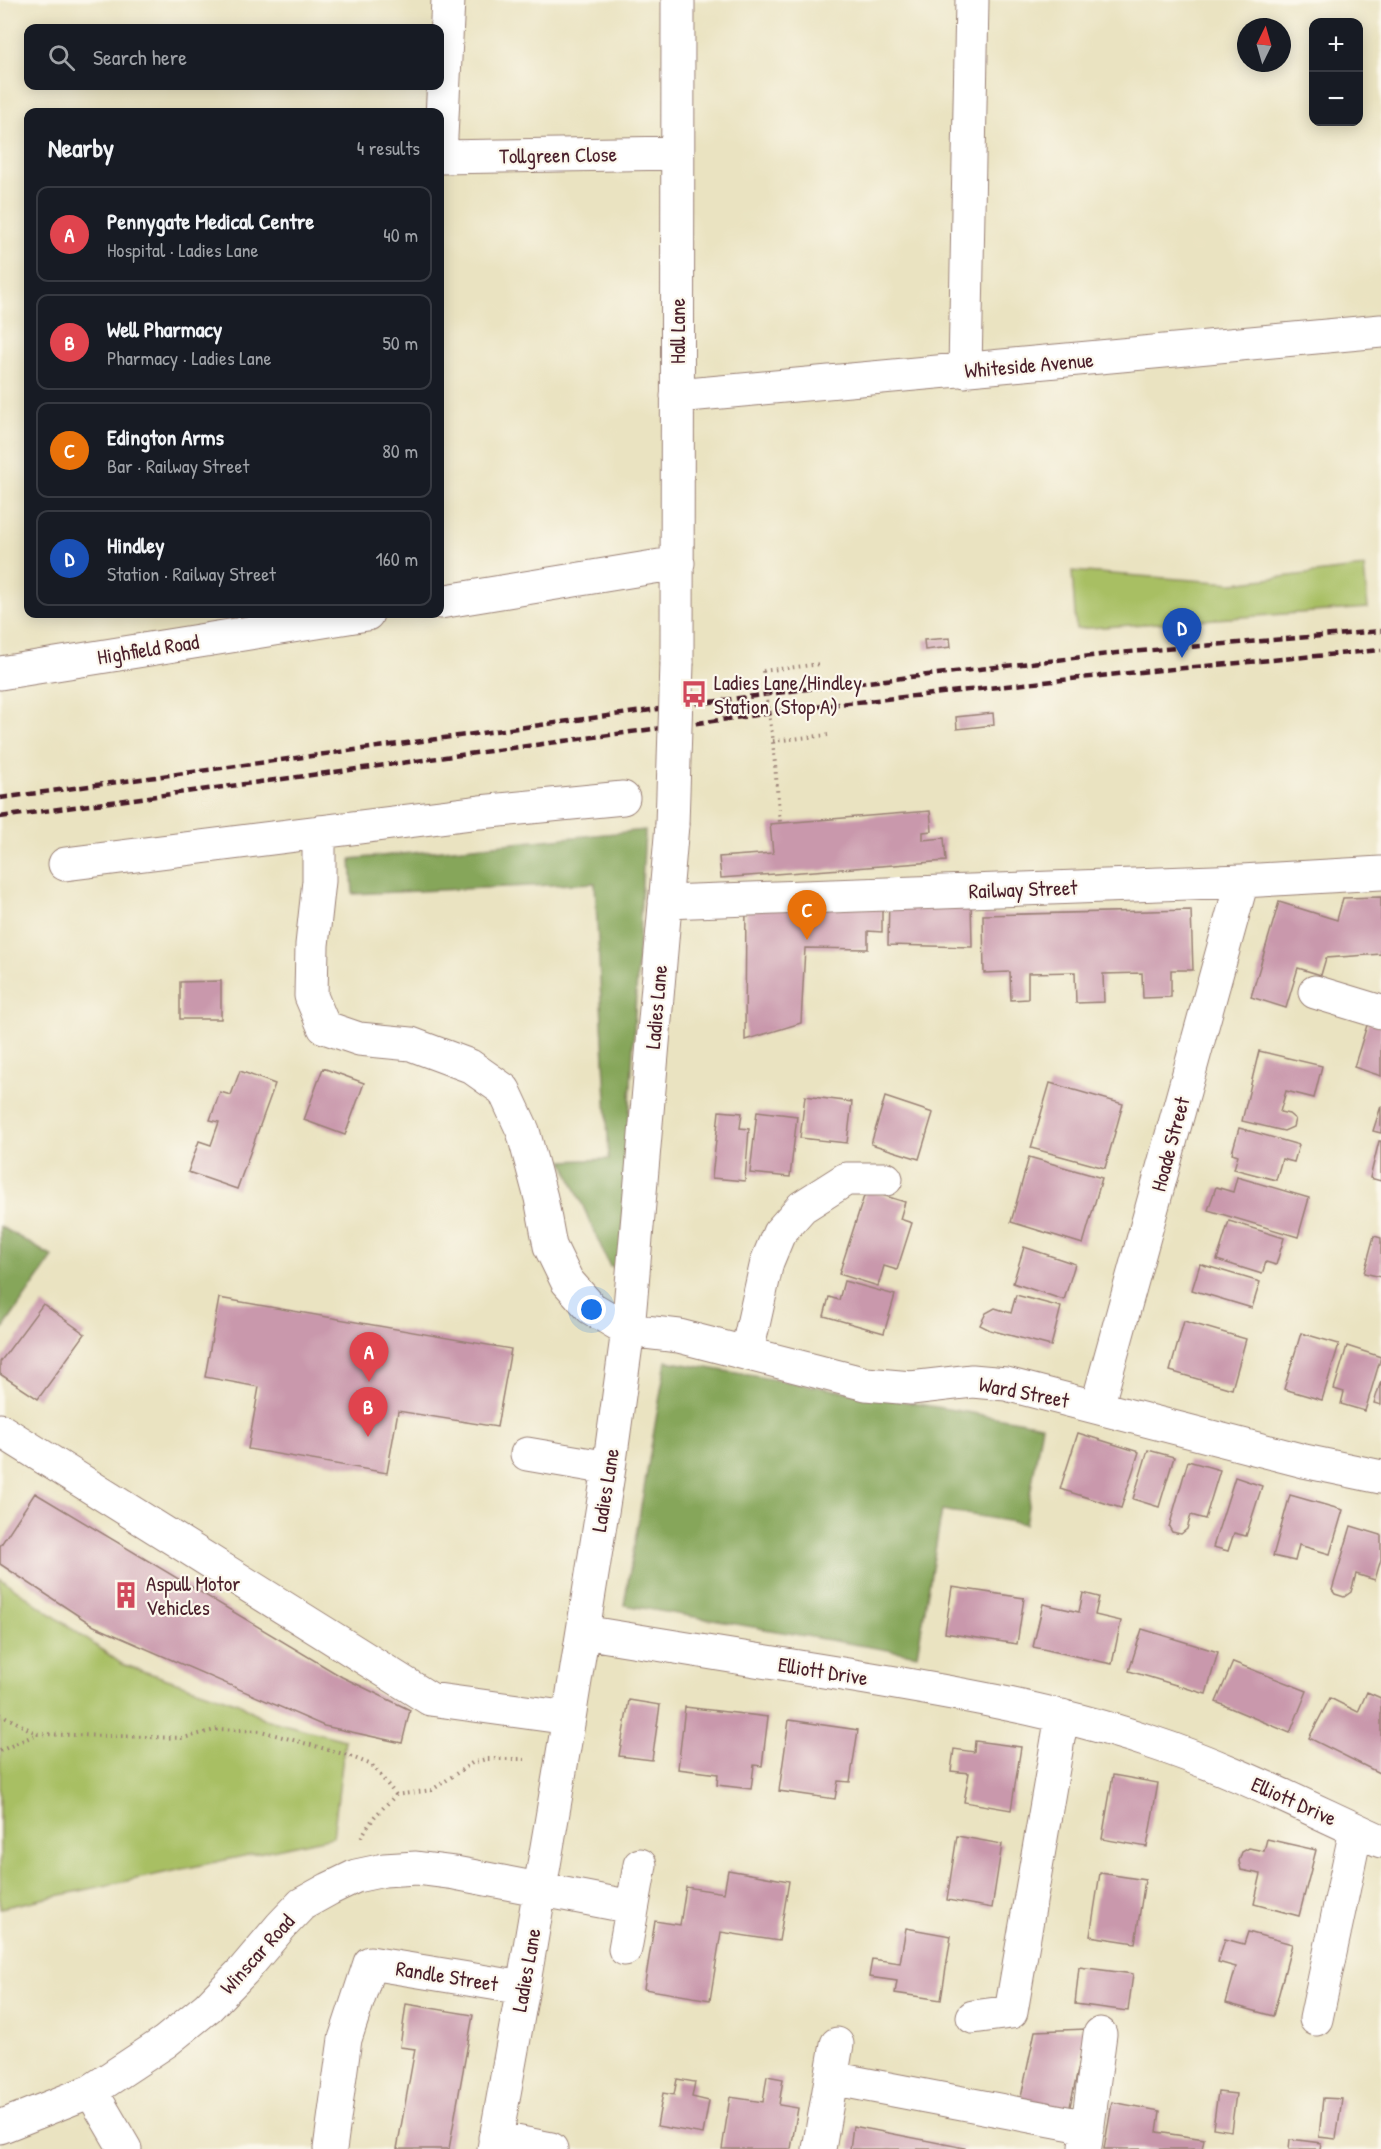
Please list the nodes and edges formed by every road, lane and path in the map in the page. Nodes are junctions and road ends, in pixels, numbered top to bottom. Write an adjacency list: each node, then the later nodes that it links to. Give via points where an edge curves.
1 (448, 0): 4 (street, Tollgreen Close)
2 (678, 0): 7 (street, Hall Lane)
3 (972, 0): 10 (street)
4 (444, 78)
5 (443, 90): 6 (street, Tollgreen Close)
6 (442, 108)
7 (676, 153): 8 (street, Tollgreen Close); 11 (street, Hall Lane)
8 (444, 156)
9 (1381, 331): 10 (street, Whiteside Avenue)
10 (965, 371): 11 (street, Whiteside Avenue)
11 (677, 396): 12 (street, Hall Lane)
12 (678, 563): 13 (street); 21 (street, Hall Lane, bridge)
13 (444, 601)
14 (342, 618): 16 (street, Highfield Road)
15 (820, 664): 18 (path, bridge, via 763,671)
16 (0, 673)
17 (828, 735): 18 (path)
18 (772, 741): 20 (path, bridge)
19 (623, 798): 22 (street)
20 (780, 823)
21 (672, 825): 26 (street, Ladies Lane)
22 (319, 832): 23 (street); 30 (street, via 311,996 324,1027 359,1039 411,1044 470,1066 504,1089 523,1131 550,1246 567,1281 591,1308)
23 (65, 864)
24 (1381, 873): 25 (street, Railway Street)
25 (1242, 881): 26 (street, Railway Street); 32 (street, Hoade Street)
26 (665, 902): 30 (street, Ladies Lane)
27 (1315, 993): 28 (street)
28 (1381, 1012)
29 (885, 1179): 31 (street, via 846,1179 802,1207 779,1233 767,1262)
30 (628, 1330): 31 (street, Ward Street, via 680,1336); 35 (street, Ladies Lane)
31 (747, 1352): 32 (street, Ward Street, via 866,1384 910,1388 972,1381 1006,1384)
32 (1097, 1407): 36 (street, Ward Street)
33 (0, 1430): 40 (street, via 430,1699)
34 (527, 1454): 35 (street)
35 (609, 1468): 37 (street, Ladies Lane)
36 (1381, 1477)
37 (583, 1632): 39 (street, Elliott Drive, via 957,1693); 40 (street, Ladies Lane)
38 (0, 1714): 41 (path)
39 (1062, 1716): 45 (street, Elliott Drive, via 1149,1741 1209,1764); 52 (street, via 1011,2012)
40 (569, 1718): 43 (street, Ladies Lane)
41 (38, 1734): 42 (path); 44 (path, via 183,1738 219,1729 261,1731 372,1765)
42 (0, 1751)
43 (561, 1763): 44 (path, via 486,1759 472,1763 432,1790); 48 (street, Ladies Lane)
44 (396, 1795): 47 (path, via 360,1839)
45 (1369, 1836): 53 (street, Elliott Drive)
46 (639, 1865): 49 (street)
47 (356, 1876): 48 (street, Winscar Road, via 416,1868); 57 (street, Winscar Road, via 302,1904 208,2007 165,2042)
48 (540, 1889): 49 (street, Winscar Road); 51 (street, Ladies Lane)
49 (633, 1907): 50 (street)
50 (626, 1949)
51 (523, 1988): 60 (street, Ladies Lane); 62 (street, Randle Street, via 370,1963 345,2039)
52 (973, 2017)
53 (1316, 2019)
54 (1100, 2034): 59 (street)
55 (837, 2044): 56 (street)
56 (831, 2078): 59 (street); 64 (street)
57 (91, 2091): 58 (street, Winscar Road); 61 (street)
58 (0, 2127)
59 (1086, 2138)
60 (494, 2144): 63 (street)
61 (125, 2149)
62 (330, 2149)
63 (551, 2149)
64 (819, 2149)

